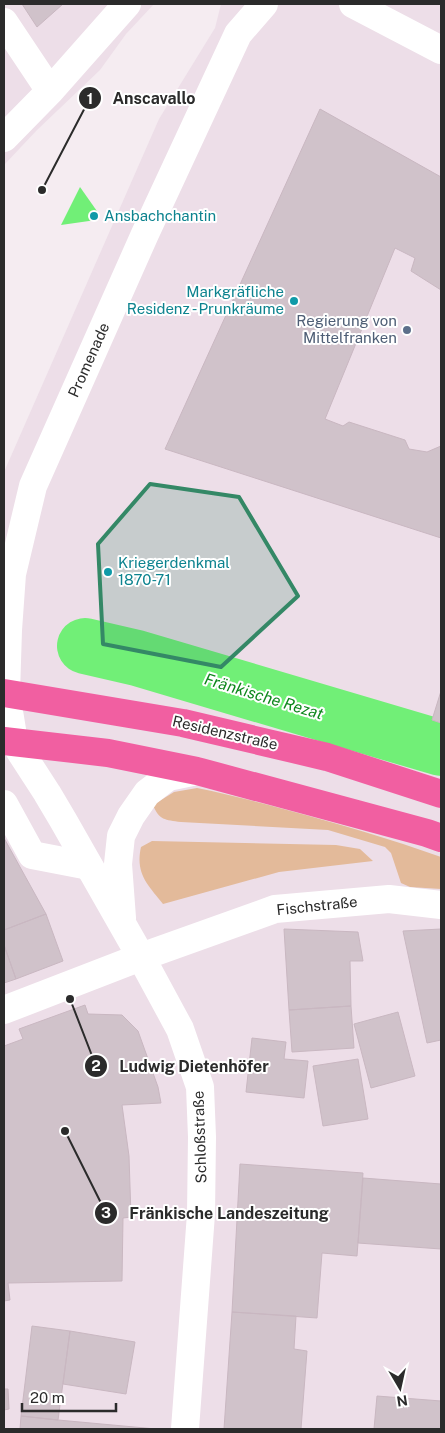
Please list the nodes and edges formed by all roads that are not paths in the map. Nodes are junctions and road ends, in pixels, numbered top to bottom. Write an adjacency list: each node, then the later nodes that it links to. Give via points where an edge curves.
1 (127, 4): 6 (street)
2 (264, 4): 8 (street, Promenade, via 238,34)
3 (353, 4): 5 (street)
4 (4, 22): 6 (street)
5 (441, 50)
6 (50, 91): 7 (street)
7 (4, 138)
8 (32, 486): 9 (street); 10 (street, Promenade, via 12,574)
9 (4, 529)
10 (5, 693): 11 (street, Promenade); 13 (main road, Residenzstraße, via 183,723 327,757)
11 (9, 742): 12 (main road, via 108,753); 16 (street, Schloßstraße, via 47,793)
12 (196, 771): 15 (main road); 18 (street, via 168,777 147,793 121,836 118,864)
13 (441, 794)
14 (4, 804): 16 (street, via 32,855)
15 (441, 838)
16 (89, 866): 18 (street, Schloßstraße)
17 (441, 905): 19 (street, Fischstraße, via 389,899 275,909)
18 (123, 924): 19 (street, Schloßstraße)
19 (141, 957): 20 (street, Fischstraße); 21 (street, Schloßstraße, via 180,1029 200,1087 201,1214)
20 (4, 1010)
21 (185, 1429)

